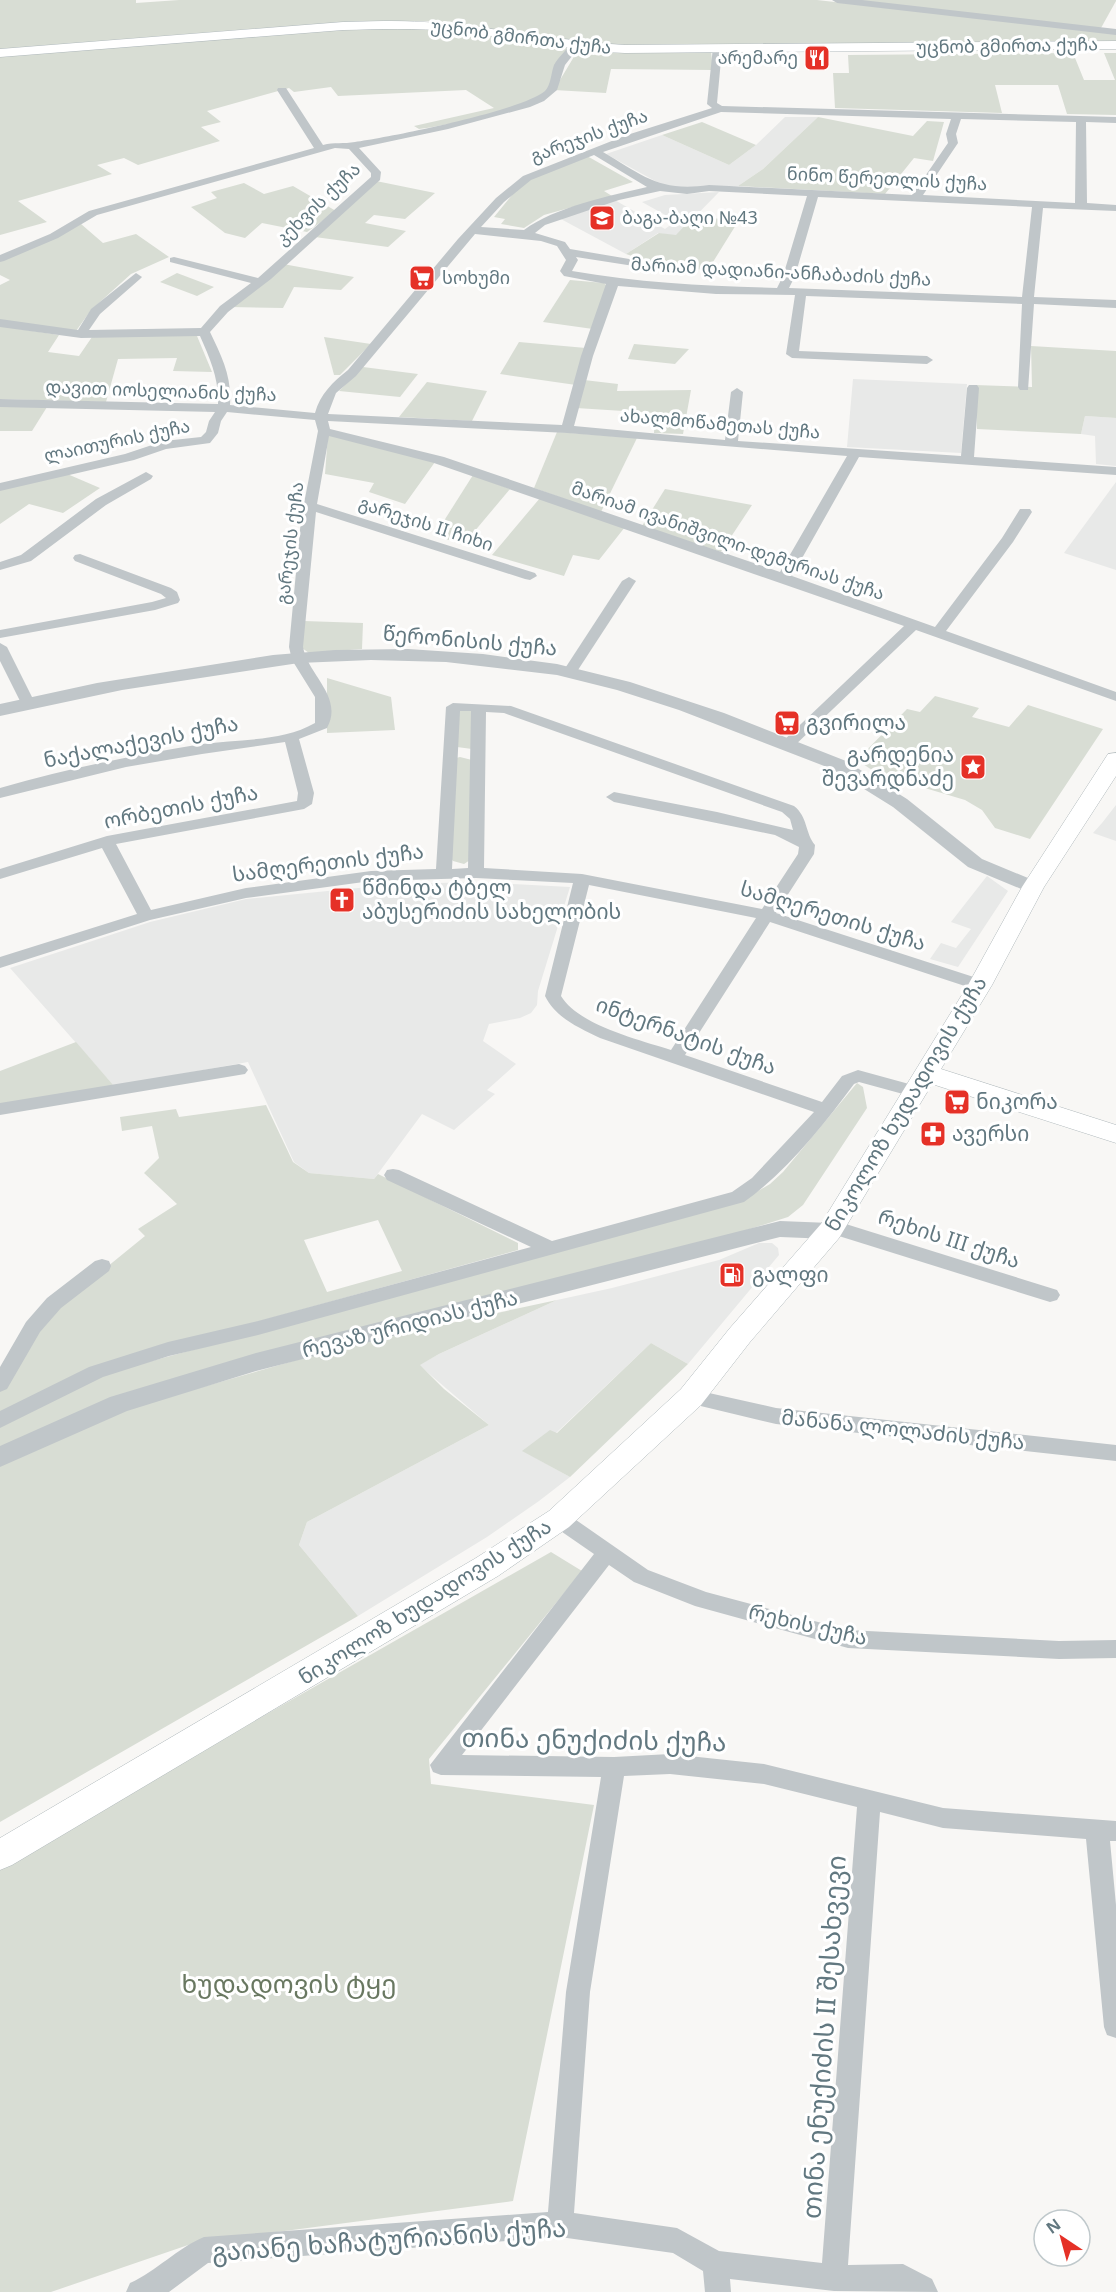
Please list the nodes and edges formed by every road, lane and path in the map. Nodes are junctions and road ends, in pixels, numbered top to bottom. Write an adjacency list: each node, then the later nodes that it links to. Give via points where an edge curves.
1 (837, 0): 2 (street)
2 (1116, 32)
3 (1116, 45): 5 (main road, უცნობ გმირთა ქუჩა)
4 (575, 46): 5 (main road, უცნობ გმირთა ქუჩა); 6 (main road, უცნობ გმირთა ქუჩა, via 454,27 389,24); 12 (street, კეხვის ქუჩა, via 560,64 552,90 540,99 510,111)
5 (717, 49): 8 (street, via 712,104)
6 (0, 53)
7 (282, 90): 13 (street)
8 (720, 109): 9 (street, გარეჯის ქუჩა); 14 (street, გარეჯის ქუჩა)
9 (957, 116): 10 (street, გარეჯის ქუჩა); 17 (street, via 951,134 953,143)
10 (1081, 119): 11 (street, გარეჯის ქუჩა); 19 (street)
11 (1116, 120)
12 (352, 146): 13 (street); 28 (street, კეხვის ქუჩა, via 376,172 376,178)
13 (320, 149): 24 (street, via 93,213 54,236)
14 (594, 151): 15 (street, ნინო წერეთლის ქუჩა); 21 (street, გარეჯის ქუჩა, via 527,178 500,200)
15 (657, 188): 16 (street, ნინო წერეთლის ქუჩა); 22 (street, ნინო წერეთლის ქუჩა, via 574,210 541,223)
16 (813, 193): 17 (street, ნინო წერეთლის ქუჩა); 30 (street)
17 (915, 198): 18 (street, ნინო წერეთლის ქუჩა)
18 (1038, 204): 19 (street, ნინო წერეთლის ქუჩა); 32 (street)
19 (1081, 206): 20 (street, ნინო წერეთლის ქუჩა)
20 (1116, 208)
21 (474, 230): 22 (street); 43 (street, გარეჯის ქუჩა, via 352,373 330,389)
22 (526, 234): 23 (street, via 561,244)
23 (567, 252): 26 (street); 29 (street, მარიამ დადიანი-ანჩაბაძის ქუჩა, via 572,260 568,274)
24 (0, 259)
25 (174, 260): 28 (street)
26 (653, 266)
27 (136, 277): 36 (street, via 95,312)
28 (259, 282): 35 (street, კეხვის ქუჩა, via 224,309)
29 (613, 282): 30 (street, მარიამ დადიანი-ანჩაბაძის ქუჩა); 44 (street)
30 (781, 292): 31 (street, მარიამ დადიანი-ანჩაბაძის ქუჩა)
31 (801, 292): 32 (street, მარიამ დადიანი-ანჩაბაძის ქუჩა); 37 (street, via 792,354)
32 (1028, 301): 33 (street, მარიამ დადიანი-ანჩაბაძის ქუჩა); 38 (street)
33 (1116, 304)
34 (0, 323): 36 (street)
35 (204, 332): 36 (street); 42 (street, via 225,386)
36 (81, 334)
37 (927, 360)
38 (1024, 387)
39 (973, 388): 47 (street)
40 (737, 392): 45 (street)
41 (0, 403): 42 (street, დავით იოსელიანის ქუჩა)
42 (224, 408): 43 (street, დავით იოსელიანის ქუჩა); 50 (street, ლაითურის ქუჩა, via 205,440 164,445)
43 (322, 424): 44 (street, ახალმოწამეთას ქუჩა); 51 (street, გარეჯის ქუჩა); 56 (street, მარიამ ივანიშვილი-დემურიას ქუჩა)
44 (567, 429): 45 (street, ახალმოწამეთას ქუჩა)
45 (731, 444): 46 (street, ახალმოწამეთას ქუჩა)
46 (855, 453): 47 (street, ახალმოწამეთას ქუჩა); 56 (street)
47 (967, 460): 48 (street, ახალმოწამეთას ქუჩა)
48 (1116, 471)
49 (146, 476): 54 (street, via 101,502 26,558)
50 (0, 487)
51 (311, 506): 55 (street, გარეჯის II ჩიხი); 62 (street, გარეჯის ქუჩა)
52 (1025, 512): 60 (street)
53 (80, 558): 59 (street, via 166,591 173,600)
54 (0, 566)
55 (530, 576)
56 (784, 578): 58 (street, მარიამ ივანიშვილი-დემურიას ქუჩა)
57 (629, 581): 63 (street)
58 (914, 625): 60 (street, მარიამ ივანიშვილი-დემურიას ქუჩა); 69 (street)
59 (0, 634)
60 (937, 634): 64 (street, მარიამ ივანიშვილი-დემურიას ქუჩა)
61 (0, 646): 65 (street)
62 (296, 658): 63 (street, წერონისის ქუჩა, via 360,654 431,656); 65 (street, წერონისის ქუჩა, via 122,683); 68 (street, ნაქალაქევის ქუჩა, via 323,698 322,725 308,734)
63 (569, 673): 69 (street, წერონისის ქუჩა, via 682,704)
64 (1116, 698)
65 (28, 703): 67 (street, წერონისის ქუჩა)
66 (479, 707): 73 (street, via 506,709 788,809 801,826); 75 (street, via 453,707); 76 (street)
67 (0, 711)
68 (291, 737): 71 (street, ნაქალაქევის ქუჩა, via 125,764); 74 (street, ორბეთის ქუჩა, via 306,793 304,804)
69 (787, 745): 79 (street, წერონისის ქუჩა, via 863,778 975,863)
70 (1116, 759): 79 (main road, ნიკოლოზ ხუდადოვის ქუჩა)
71 (0, 793)
72 (614, 797): 73 (street, via 712,815)
73 (801, 840): 80 (street, via 807,845 806,854)
74 (107, 841): 77 (street, ორბეთის ქუჩა); 81 (street)
75 (444, 873): 76 (street, სამღერეთის ქუჩა); 81 (street, სამღერეთის ქუჩა, via 301,884)
76 (476, 873): 78 (street, სამღერეთის ქუჩა)
77 (0, 874)
78 (582, 879): 80 (street, სამღერეთის ქუჩა); 84 (street, ინტერნატის ქუჩა, via 554,990 555,1002 606,1034)
79 (1033, 887): 83 (main road, ნიკოლოზ ხუდადოვის ქუჩა)
80 (766, 915): 83 (street, სამღერეთის ქუჩა); 84 (street)
81 (146, 916): 82 (street, სამღერეთის ქუჩა)
82 (0, 963)
83 (980, 985): 86 (main road, ნიკოლოზ ხუდადოვის ქუჩა)
84 (675, 1057): 88 (street, ინტერნატის ქუჩა)
85 (239, 1070): 87 (street)
86 (920, 1082): 88 (street, via 858,1076 848,1080); 89 (main road); 91 (main road, ნიკოლოზ ხუდადოვის ქუჩა)
87 (0, 1110)
88 (826, 1110): 92 (street, via 758,1183 738,1197)
89 (1116, 1134)
90 (393, 1175): 92 (street)
91 (832, 1229): 94 (street, რეხის III ქუჩა); 96 (main road, ნიკოლოზ ხუდადოვის ქუჩა); 99 (street, რევაზ ურიდიას ქუჩა, via 780,1229 256,1362 120,1404)
92 (548, 1247): 97 (street, via 258,1328 168,1349 96,1372)
93 (102, 1266): 95 (street, via 54,1303 33,1327)
94 (1050, 1295)
95 (0, 1383)
96 (691, 1397): 98 (street, მანანა ლოლაძის ქუჩა, via 776,1416); 100 (main road, ნიკოლოზ ხუდადოვის ქუჩა)
97 (0, 1420)
98 (1116, 1453)
99 (0, 1456)
100 (559, 1519): 101 (street, რეხის ქუჩა); 106 (main road, ნიკოლოზ ხუდადოვის ქუჩა, via 409,1615)
101 (606, 1554): 102 (street, რეხის ქუჩა, via 641,1576 703,1600 848,1639 1037,1650); 103 (street, თინა ენუქიძის ქუჩა, via 441,1765)
102 (1116, 1649)
103 (614, 1767): 104 (street, თინა ენუქიძის ქუჩა, via 670,1764 764,1774); 108 (street, via 578,1992)
104 (869, 1800): 105 (street, თინა ენუქიძის ქუჩა, via 943,1818); 110 (street, თინა ენუქიძის II შესახვევი)
105 (1106, 1830): 107 (street)
106 (0, 1855)
107 (1116, 2027)
108 (560, 2224): 109 (street, გაიანე ხაჩატურიანის ქუჩა, via 677,2241); 111 (street, გაიანე ხაჩატურიანის ქუჩა, via 204,2250 159,2283)
109 (716, 2264): 110 (street); 112 (street)
110 (834, 2278): 113 (street, via 903,2277)
111 (139, 2292)
112 (718, 2292)
113 (925, 2292)

